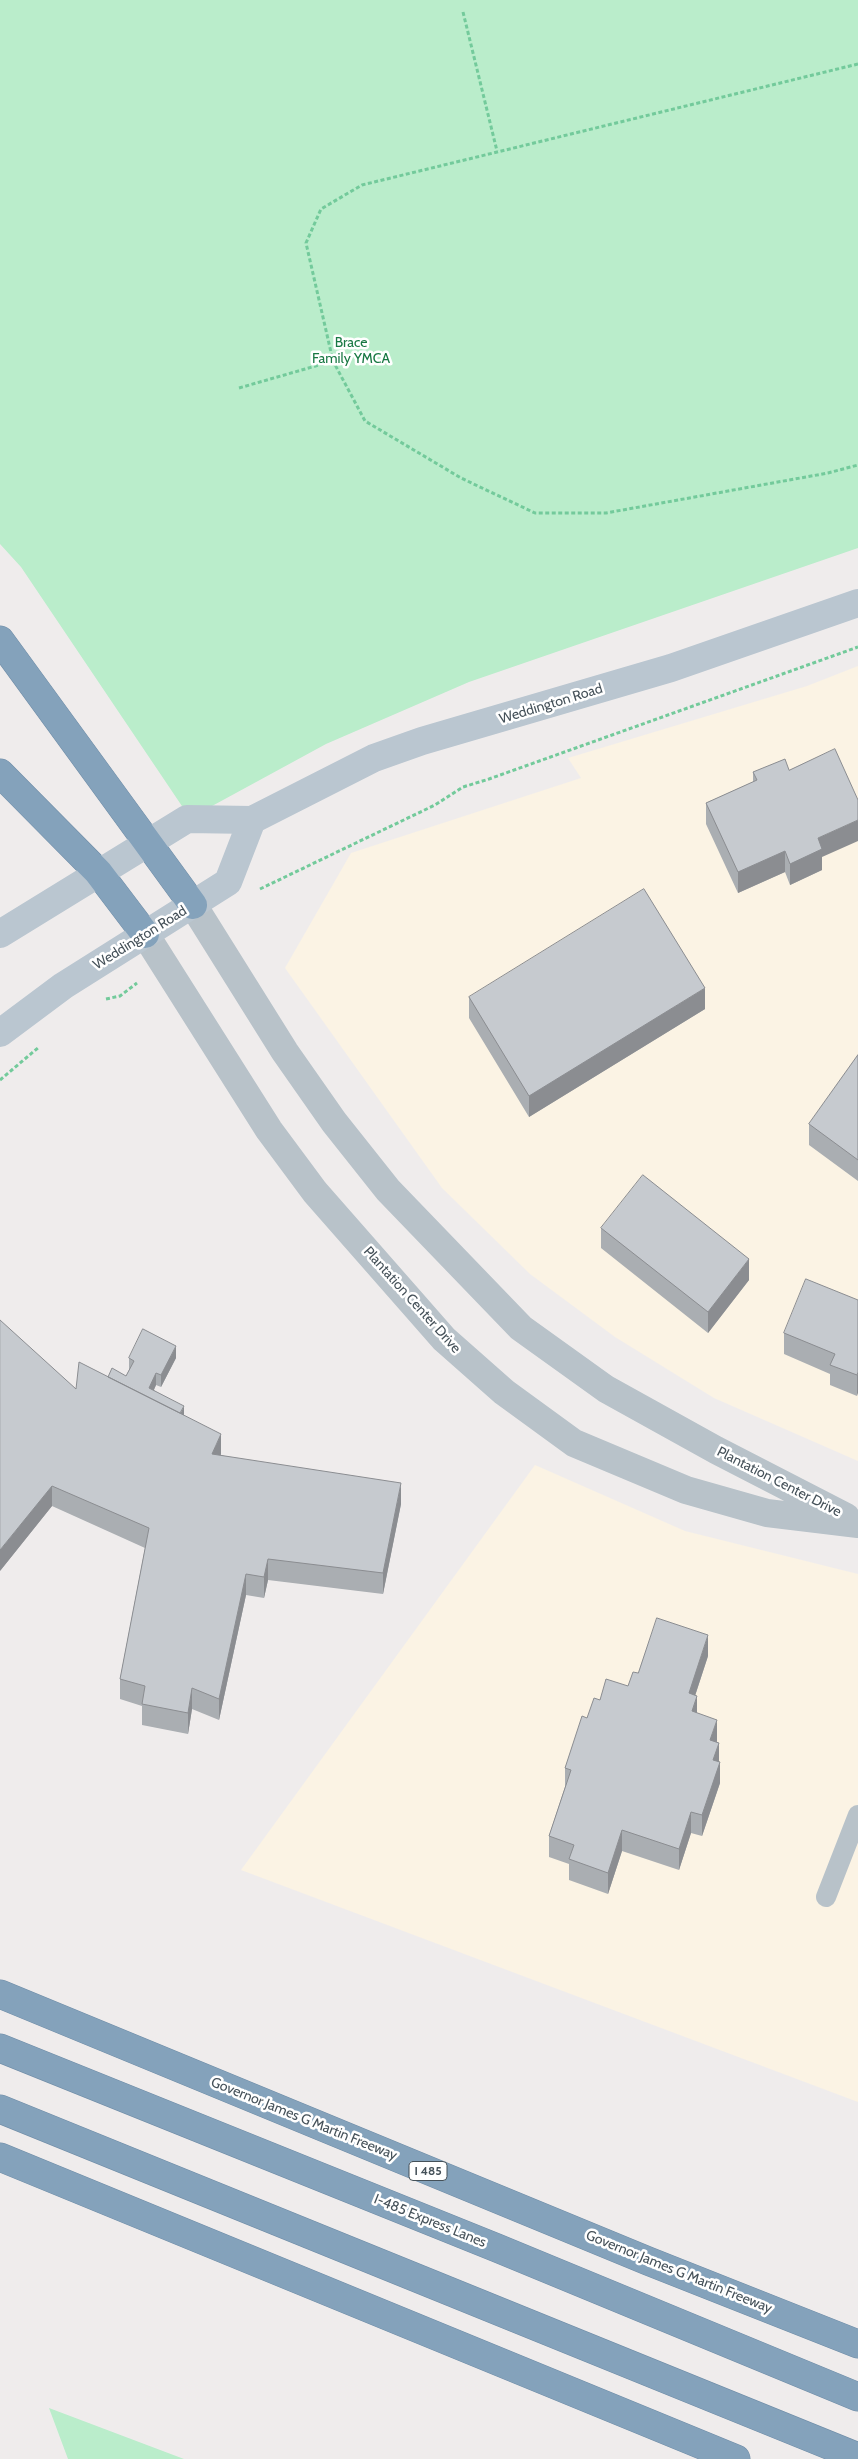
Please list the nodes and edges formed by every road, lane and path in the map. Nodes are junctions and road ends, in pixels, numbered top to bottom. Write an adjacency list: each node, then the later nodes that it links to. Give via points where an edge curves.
1 (463, 12): 3 (path)
2 (858, 64): 3 (path)
3 (497, 151): 4 (path, via 362,185 321,209 306,243)
4 (333, 361): 5 (path); 6 (path, via 365,421 460,478 535,513 606,513)
5 (240, 388)
6 (858, 465)
7 (858, 602): 11 (main road, Weddington Road, via 671,668 374,758)
8 (0, 640): 12 (highway)
9 (858, 647): 14 (path, via 463,786 436,805)
10 (0, 773): 13 (highway)
11 (252, 820): 12 (main road, Weddington Road, via 187,819); 15 (main road, Weddington Road, via 228,882)
12 (149, 842): 13 (main road, Weddington Road); 15 (highway)
13 (98, 872): 16 (main road, Weddington Road); 17 (highway)
14 (253, 892)
15 (193, 905): 17 (main road, Weddington Road); 23 (street, Plantation Center Drive, via 285,1052 334,1122 388,1190 521,1328 606,1388)
16 (0, 934)
17 (145, 934): 18 (street, Plantation Center Drive); 20 (main road, Weddington Road, via 63,986)
18 (163, 964): 19 (path, via 120,996); 23 (street, Plantation Center Drive, via 269,1130 315,1192 444,1339 504,1392 574,1443 686,1490 767,1513)
19 (103, 999)
20 (0, 1033)
21 (44, 1044): 22 (path)
22 (0, 1080)
23 (858, 1524)
24 (858, 1815): 25 (lane)
25 (826, 1897)
26 (0, 1994): 30 (highway, Governor James G Martin Freeway / I 485)
27 (0, 2048): 31 (highway, I-485 Express Lanes)
28 (0, 2109): 32 (highway)
29 (0, 2157): 33 (highway)
30 (858, 2344)
31 (858, 2397)
32 (858, 2457)
33 (736, 2459)

